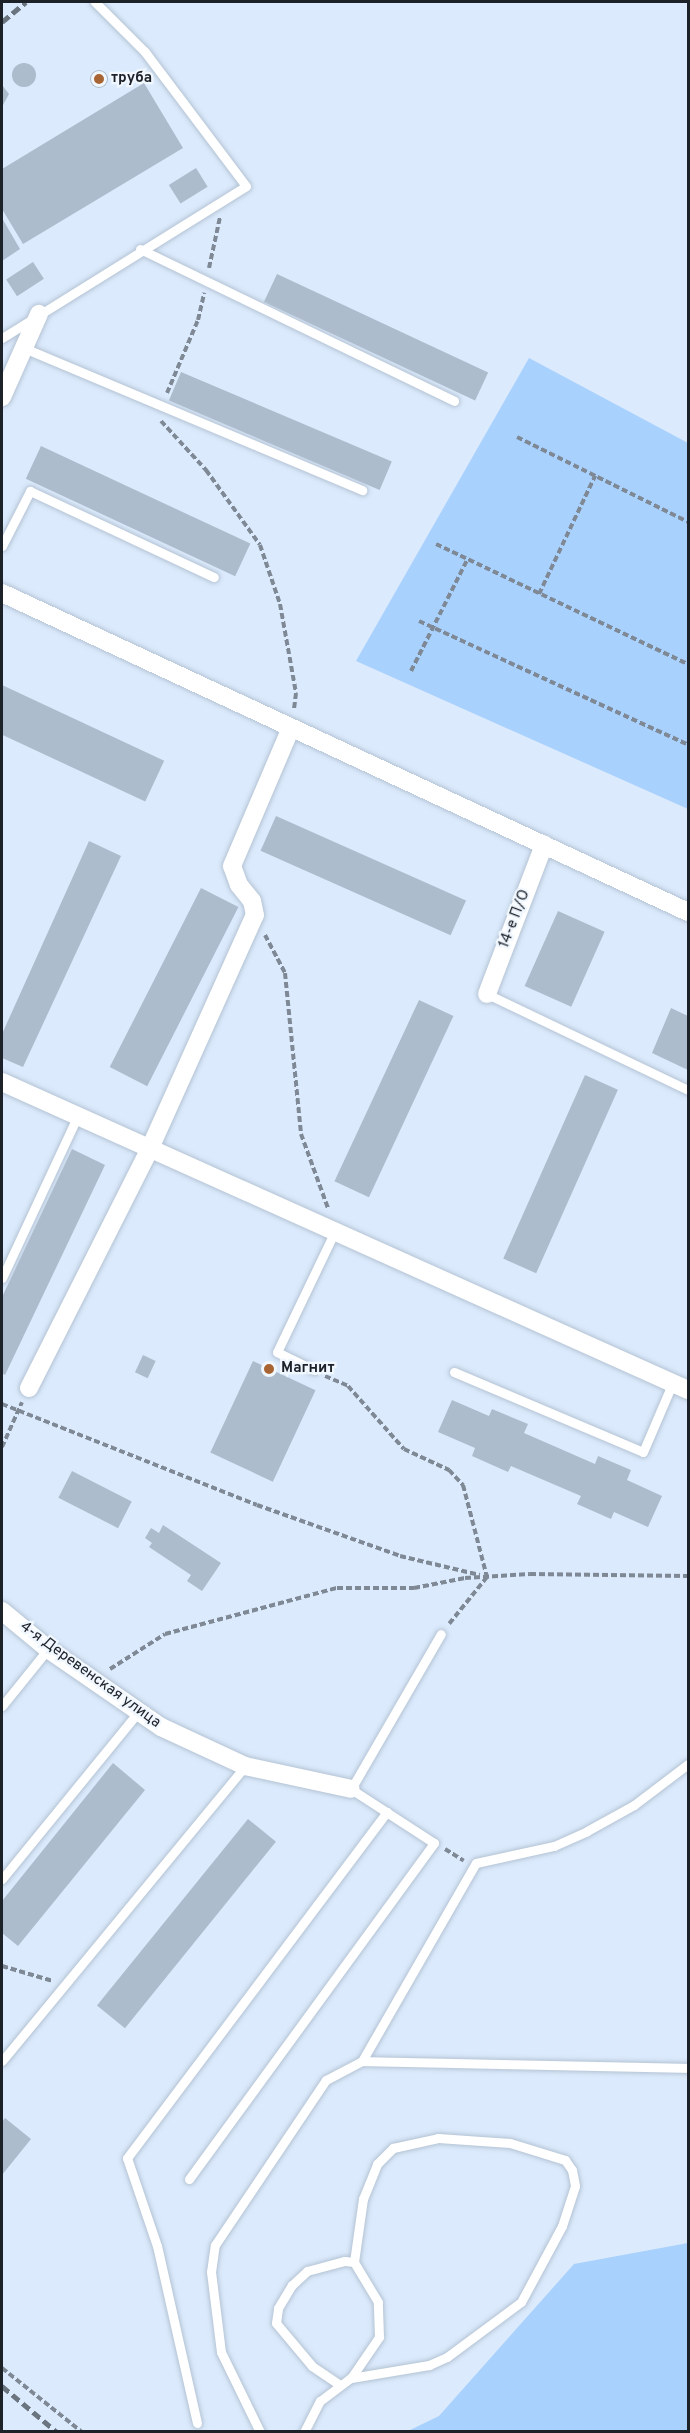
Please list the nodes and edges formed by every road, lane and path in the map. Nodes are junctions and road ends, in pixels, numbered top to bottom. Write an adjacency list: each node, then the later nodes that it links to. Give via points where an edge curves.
1 (95, 2): 2 (lane, via 145,52 246,186)
2 (224, 200): 3 (lane); 4 (path)
3 (140, 249): 4 (lane); 5 (lane)
4 (206, 281): 8 (path, via 198,320); 10 (lane)
5 (39, 314): 6 (lane); 7 (street)
6 (2, 338)
7 (24, 348): 9 (street); 14 (lane)
8 (166, 396)
9 (2, 397)
10 (454, 401)
11 (158, 418): 26 (path, via 206,470 260,544 280,604 294,682)
12 (517, 437): 13 (path)
13 (595, 476): 15 (path); 21 (path)
14 (362, 490)
15 (688, 522)
16 (436, 544): 18 (path)
17 (2, 546): 19 (lane, via 30,491)
18 (467, 560): 21 (path); 23 (path)
19 (214, 577)
20 (2, 592): 26 (street)
21 (539, 594): 24 (path)
22 (419, 621): 23 (path)
23 (433, 627): 25 (path); 27 (path)
24 (688, 664)
25 (411, 671)
26 (291, 728): 28 (street); 30 (street, via 232,866 239,885 252,901)
27 (688, 745)
28 (544, 845): 29 (street); 31 (street, 14-е П/О)
29 (688, 912)
30 (255, 915): 35 (street); 36 (path, via 285,973 301,1134)
31 (487, 994): 33 (lane)
32 (2, 1082): 34 (street)
33 (688, 1090)
34 (79, 1113): 35 (street); 37 (lane)
35 (151, 1146): 36 (street); 41 (street)
36 (336, 1229): 38 (lane, via 277,1352); 40 (street)
37 (2, 1278)
38 (314, 1370): 46 (path, via 348,1386 404,1449 449,1470 463,1485)
39 (454, 1372): 40 (lane, via 643,1452)
40 (681, 1386)
41 (29, 1388): 43 (path)
42 (2, 1404): 43 (path)
43 (17, 1411): 44 (path); 46 (path, via 301,1521 400,1556)
44 (2, 1447)
45 (688, 1576): 46 (path)
46 (486, 1577): 48 (path); 50 (path, via 414,1588 337,1588 300,1596 165,1634)
47 (2, 1611): 49 (street, 4-я Деревенская улица)
48 (441, 1634): 55 (lane)
49 (48, 1649): 50 (street, 4-я Деревенская улица); 51 (lane)
50 (92, 1678): 52 (street, 4-я Деревенская улица)
51 (2, 1706)
52 (140, 1710): 54 (street, 4-я Деревенская улица, via 161,1727); 59 (lane)
53 (688, 1764): 58 (lane, via 603,1824 554,1846 491,1858)
54 (244, 1766): 55 (street, 4-я Деревенская улица); 61 (lane)
55 (351, 1789): 56 (lane)
56 (387, 1812): 57 (lane); 70 (lane, via 128,2158 157,2246)
57 (434, 1842): 58 (path); 65 (lane)
58 (474, 1866): 63 (lane)
59 (2, 1879)
60 (2, 1966): 61 (path)
61 (64, 1985): 62 (lane)
62 (2, 2061)
63 (362, 2061): 64 (lane); 72 (lane, via 326,2080 215,2244 211,2272 221,2352)
64 (688, 2068)
65 (189, 2179)
66 (354, 2262): 68 (lane, via 378,2302 379,2337); 68 (lane, via 363,2199 377,2164 393,2148 438,2138 510,2143 565,2160 572,2170 575,2186 562,2226 521,2302 447,2357 429,2365); 69 (lane, via 307,2271 292,2285 278,2308 276,2323 312,2366)
67 (2, 2368): 71 (path)
68 (351, 2378): 69 (lane)
69 (340, 2385): 73 (lane, via 320,2401)
70 (197, 2423)
71 (82, 2432)
72 (260, 2432)
73 (304, 2432)

